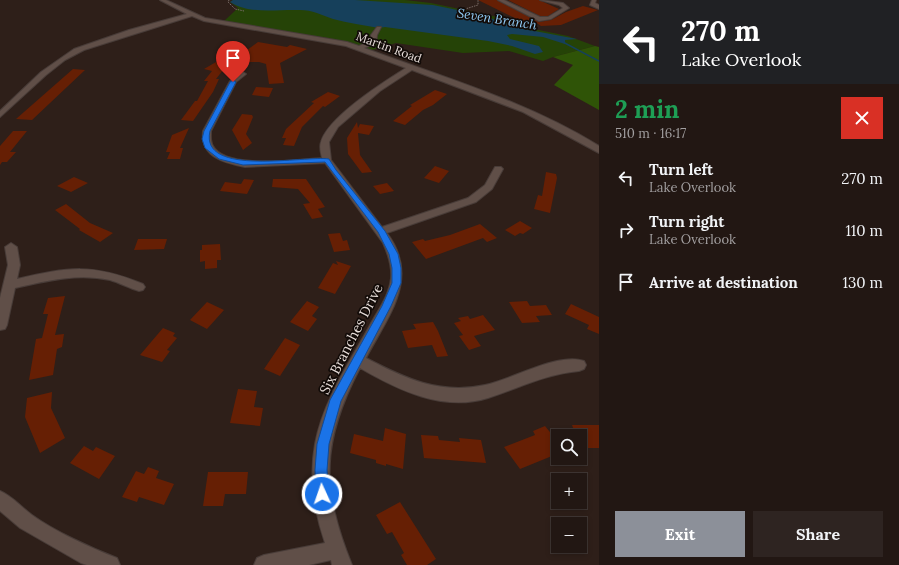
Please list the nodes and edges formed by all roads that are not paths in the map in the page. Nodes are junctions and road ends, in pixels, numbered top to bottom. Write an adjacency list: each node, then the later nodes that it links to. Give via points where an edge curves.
1 (162, 0): 6 (street, Martin Road)
2 (500, 0): 3 (street, via 539,18 549,18 566,8 561,4)
3 (542, 0)
4 (594, 0): 5 (street, via 592,4)
5 (599, 7)
6 (191, 15): 8 (street, Martin Road, via 220,23 336,41); 11 (street, via 91,44 73,53 23,92)
7 (379, 28): 8 (street, via 374,35 374,42)
8 (360, 48): 9 (street, Martin Road)
9 (413, 67): 12 (street, Martin Road, via 526,110); 13 (street, Six Branches Drive, via 383,84 335,126 325,142)
10 (243, 74): 13 (street, via 233,82 207,131 205,139 213,153 245,164)
11 (0, 115)
12 (599, 150)
13 (327, 160): 15 (street, Six Branches Drive)
14 (498, 169): 15 (street, via 489,188 472,200)
15 (381, 231): 20 (street, Six Branches Drive, via 394,254 396,283)
16 (11, 247): 17 (street, via 14,265)
17 (10, 285): 18 (street, via 82,272 109,276); 19 (street)
18 (139, 287)
19 (0, 326)
20 (358, 360): 21 (street, via 406,386 430,393 452,395 487,392 549,368); 23 (street, Six Branches Drive, via 336,400 323,444 322,494)
21 (578, 365)
22 (0, 500): 24 (street, via 26,522 88,556)
23 (339, 558): 25 (street)
24 (110, 565)
25 (264, 565)

